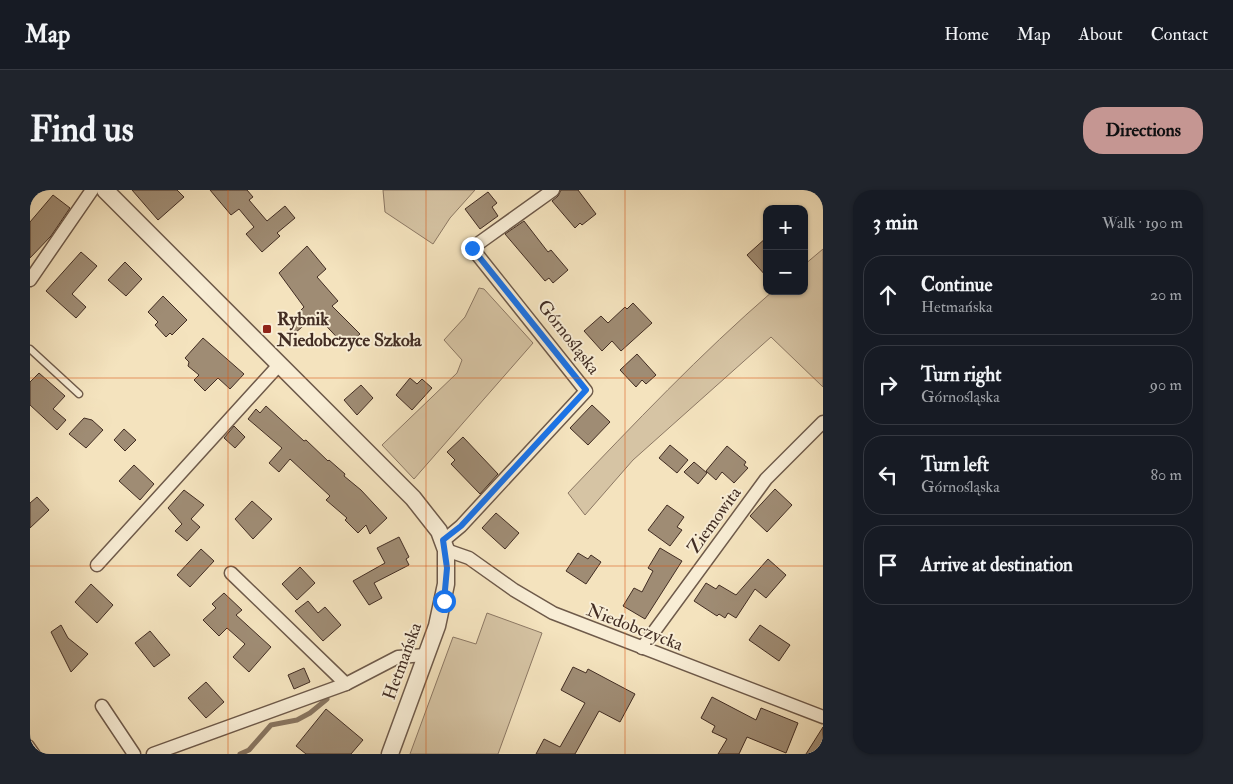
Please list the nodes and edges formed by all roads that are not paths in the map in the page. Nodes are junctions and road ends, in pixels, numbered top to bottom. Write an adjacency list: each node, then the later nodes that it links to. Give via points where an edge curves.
1 (92, 190): 4 (street)
2 (105, 190): 6 (street)
3 (553, 190): 9 (street, Górnośląska, via 472,248 586,390)
4 (30, 280)
5 (30, 349): 7 (lane)
6 (278, 366): 9 (street, via 425,510); 10 (street)
7 (78, 394)
8 (823, 422): 12 (street, Ziemowita, via 766,478)
9 (444, 545): 12 (street, Niedobczycka, via 553,613); 13 (street, Hetmańska, via 447,568 444,601)
10 (97, 565)
11 (231, 573): 14 (street)
12 (642, 648): 16 (street, Niedobczycka)
13 (426, 655): 14 (street, via 398,657); 21 (street, Hetmańska)
14 (346, 684): 20 (street)
15 (102, 706): 19 (street)
16 (823, 718)
17 (30, 744): 18 (lane)
18 (37, 754)
19 (134, 754)
20 (153, 754)
21 (390, 754)

